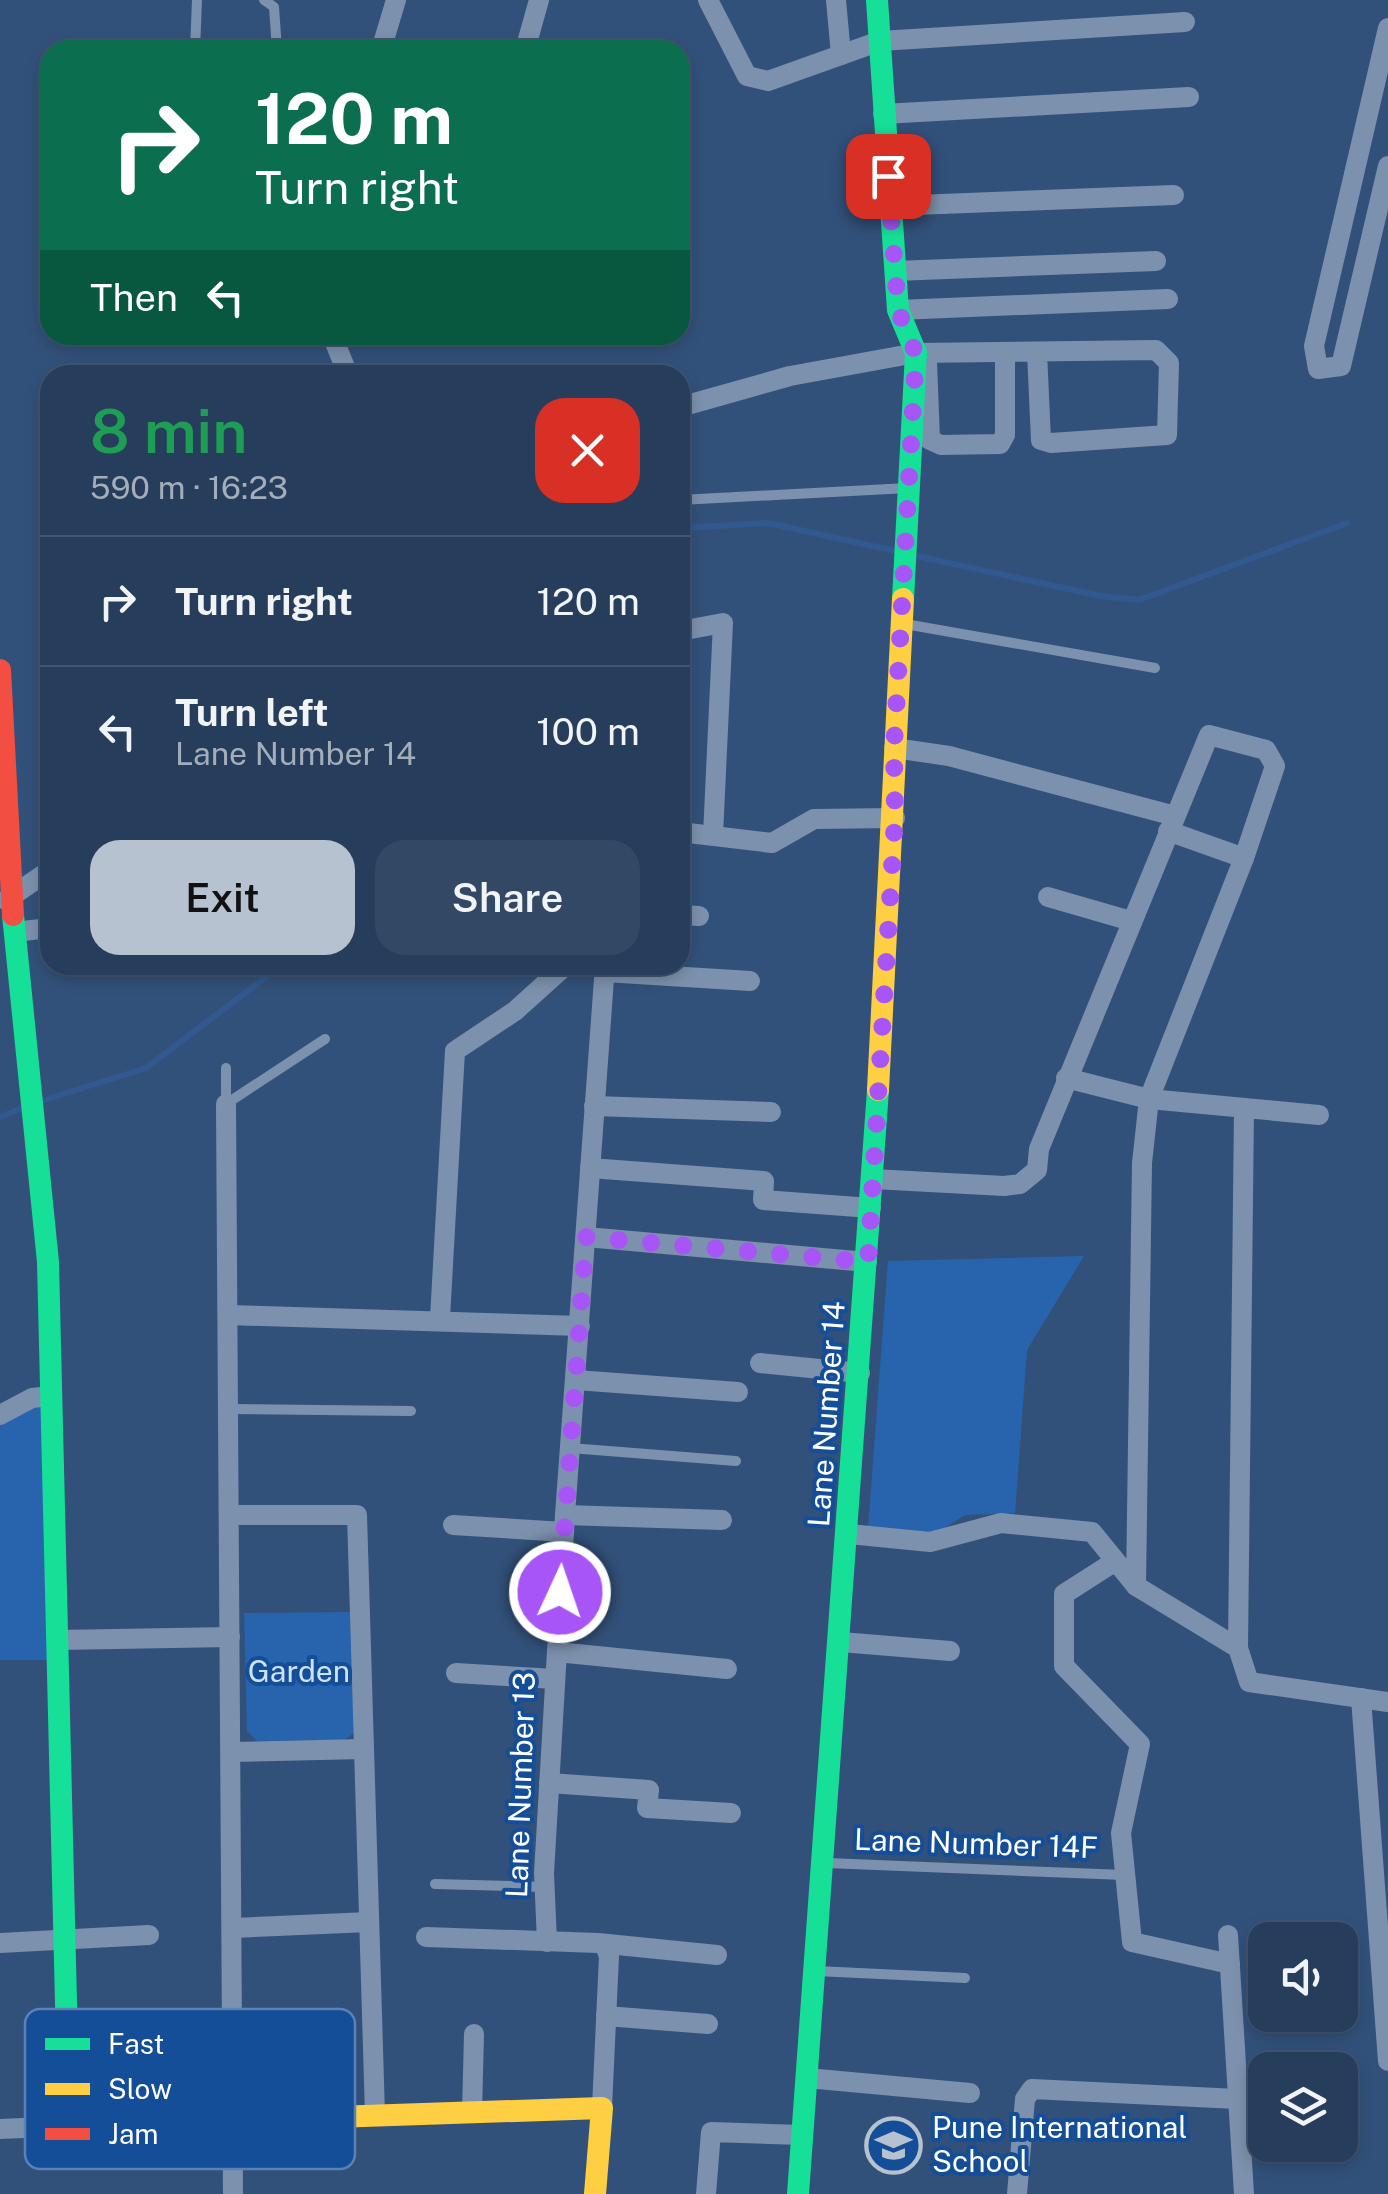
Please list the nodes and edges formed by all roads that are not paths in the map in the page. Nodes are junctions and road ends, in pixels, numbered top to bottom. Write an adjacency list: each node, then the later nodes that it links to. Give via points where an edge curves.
1 (197, 0): 10 (lane)
2 (264, 0): 11 (lane, via 274,7)
3 (396, 0): 12 (street)
4 (539, 0): 13 (street)
5 (708, 0): 15 (street, via 747,76 756,81)
6 (836, 0): 15 (street)
7 (878, 0): 14 (street, Lane Number 14)
8 (1185, 22): 14 (street)
9 (1388, 28): 18 (street, via 1314,346 1318,369 1342,366)
10 (195, 40)
11 (276, 40)
12 (384, 40)
13 (528, 40)
14 (880, 42): 15 (street); 17 (street, Lane Number 14)
15 (841, 55)
16 (1189, 98): 17 (street)
17 (884, 114): 20 (street, Lane Number 14)
18 (1388, 166)
19 (1174, 194): 20 (street)
20 (890, 206): 22 (street, Lane Number 14)
21 (1156, 260): 22 (street)
22 (895, 271): 24 (street, Lane Number 14)
23 (1168, 299): 24 (street)
24 (898, 310): 27 (street, Lane Number 14)
25 (1006, 352): 26 (street); 27 (street); 27 (street, via 1004,440 940,445 930,435)
26 (1036, 352): 26 (street, via 1163,352 1169,363 1166,435 1045,442 1039,436)
27 (921, 353): 28 (street, via 790,376); 29 (street, Lane Number 14)
28 (690, 404)
29 (909, 498): 30 (lane); 31 (street, Lane Number 14)
30 (690, 500)
31 (902, 624): 33 (lane); 35 (street, Lane Number 14)
32 (690, 629): 39 (street, via 723,623)
33 (1155, 668)
34 (0, 670): 43 (street)
35 (894, 748): 36 (street, Lane Number 14); 37 (street, via 948,756)
36 (895, 818): 39 (street, via 814,819 772,843); 61 (street, Lane Number 14)
37 (1172, 823): 40 (street); 40 (street, via 1209,734 1266,750 1275,766); 44 (street)
38 (690, 833): 39 (street)
39 (713, 835)
40 (1244, 858): 54 (street)
41 (40, 877): 43 (street)
42 (1048, 897): 44 (street)
43 (6, 900): 46 (street)
44 (1130, 921): 53 (street)
45 (40, 929): 46 (street)
46 (14, 932): 72 (street, via 42,1201)
47 (555, 975): 66 (street, via 454,1051)
48 (605, 975): 56 (street, Lane Number 13)
49 (672, 975): 50 (street)
50 (750, 982)
51 (326, 1039): 55 (lane)
52 (226, 1068): 55 (lane)
53 (1066, 1078): 54 (street); 61 (street, via 1037,1170 1020,1184)
54 (1149, 1099): 57 (street); 84 (street, via 1142,1163)
55 (226, 1104): 65 (street)
56 (594, 1106): 58 (street); 60 (street, Lane Number 13)
57 (1244, 1109): 59 (street); 88 (street)
58 (771, 1112)
59 (1319, 1114)
60 (590, 1168): 62 (street, via 764,1181 763,1200); 63 (street, Lane Number 13)
61 (873, 1179): 62 (street, Lane Number 14)
62 (871, 1208): 64 (street, Lane Number 14)
63 (586, 1237): 64 (street); 67 (street, Lane Number 13)
64 (868, 1262): 69 (street, Lane Number 14)
65 (228, 1315): 66 (street); 73 (street)
66 (440, 1318): 67 (street)
67 (580, 1326): 70 (street, Lane Number 13)
68 (760, 1363): 69 (street)
69 (860, 1373): 82 (street, Lane Number 14)
70 (576, 1380): 71 (street); 76 (street, Lane Number 13)
71 (738, 1392)
72 (52, 1396): 75 (street); 86 (street)
73 (228, 1409): 74 (lane); 78 (street)
74 (410, 1411)
75 (0, 1415)
76 (570, 1448): 77 (lane); 80 (street, Lane Number 13)
77 (736, 1460)
78 (229, 1515): 85 (street); 96 (street, via 357,1515)
79 (722, 1520): 80 (street)
80 (564, 1523): 81 (street); 90 (street, Lane Number 13)
81 (453, 1525)
82 (849, 1534): 83 (street, via 930,1542 1001,1524 1074,1530 1092,1532); 87 (street, Lane Number 14)
83 (1114, 1562): 84 (street); 101 (street, via 1064,1594 1064,1666 1140,1744 1121,1833)
84 (1136, 1586): 88 (street)
85 (230, 1637): 86 (street); 97 (street)
86 (57, 1640): 110 (street)
87 (841, 1642): 89 (street); 100 (street, Lane Number 14)
88 (1238, 1648): 94 (street, via 1249,1682)
89 (950, 1651)
90 (557, 1652): 91 (street); 93 (street, Lane Number 13)
91 (727, 1669)
92 (456, 1673): 93 (street)
93 (556, 1679): 98 (street, Lane Number 13)
94 (1361, 1698): 95 (street); 104 (street)
95 (1388, 1702)
96 (364, 1749): 97 (street); 105 (street)
97 (231, 1752): 106 (street)
98 (549, 1782): 99 (street, via 650,1790 647,1808); 103 (street, Lane Number 13)
99 (730, 1813)
100 (824, 1863): 101 (lane, Lane Number 14F); 116 (street, Lane Number 14)
101 (1125, 1875): 115 (street, via 1132,1942)
102 (436, 1884): 103 (lane)
103 (544, 1887): 111 (street, Lane Number 13)
104 (1383, 1918): 123 (street)
105 (369, 1922): 106 (street); 129 (street)
106 (232, 1928): 119 (street)
107 (149, 1935): 110 (street)
108 (1228, 1936): 115 (street)
109 (426, 1937): 111 (street)
110 (66, 1939): 112 (street); 118 (street)
111 (547, 1942): 113 (street)
112 (0, 1943)
113 (604, 1946): 114 (street); 120 (street)
114 (717, 1955)
115 (1230, 1964): 126 (street)
116 (816, 1971): 117 (lane); 124 (street, Lane Number 14)
117 (965, 1978)
118 (67, 2009)
119 (233, 2009)
120 (606, 2016): 121 (street); 127 (street)
121 (708, 2024)
122 (474, 2034): 128 (street)
123 (1388, 2061)
124 (806, 2078): 125 (street); 133 (street, Lane Number 14)
125 (970, 2093)
126 (1237, 2100): 139 (street, via 1032,2088 1025,2099); 140 (street)
127 (602, 2108): 128 (street); 136 (street)
128 (472, 2113): 129 (street)
129 (374, 2115): 130 (street)
130 (355, 2116)
131 (25, 2128): 132 (street)
132 (0, 2129)
133 (802, 2135): 137 (street, via 711,2132); 138 (street, Lane Number 14)
134 (233, 2169): 135 (street)
135 (233, 2194)
136 (595, 2194)
137 (706, 2194)
138 (798, 2194)
139 (1017, 2194)
140 (1244, 2194)

